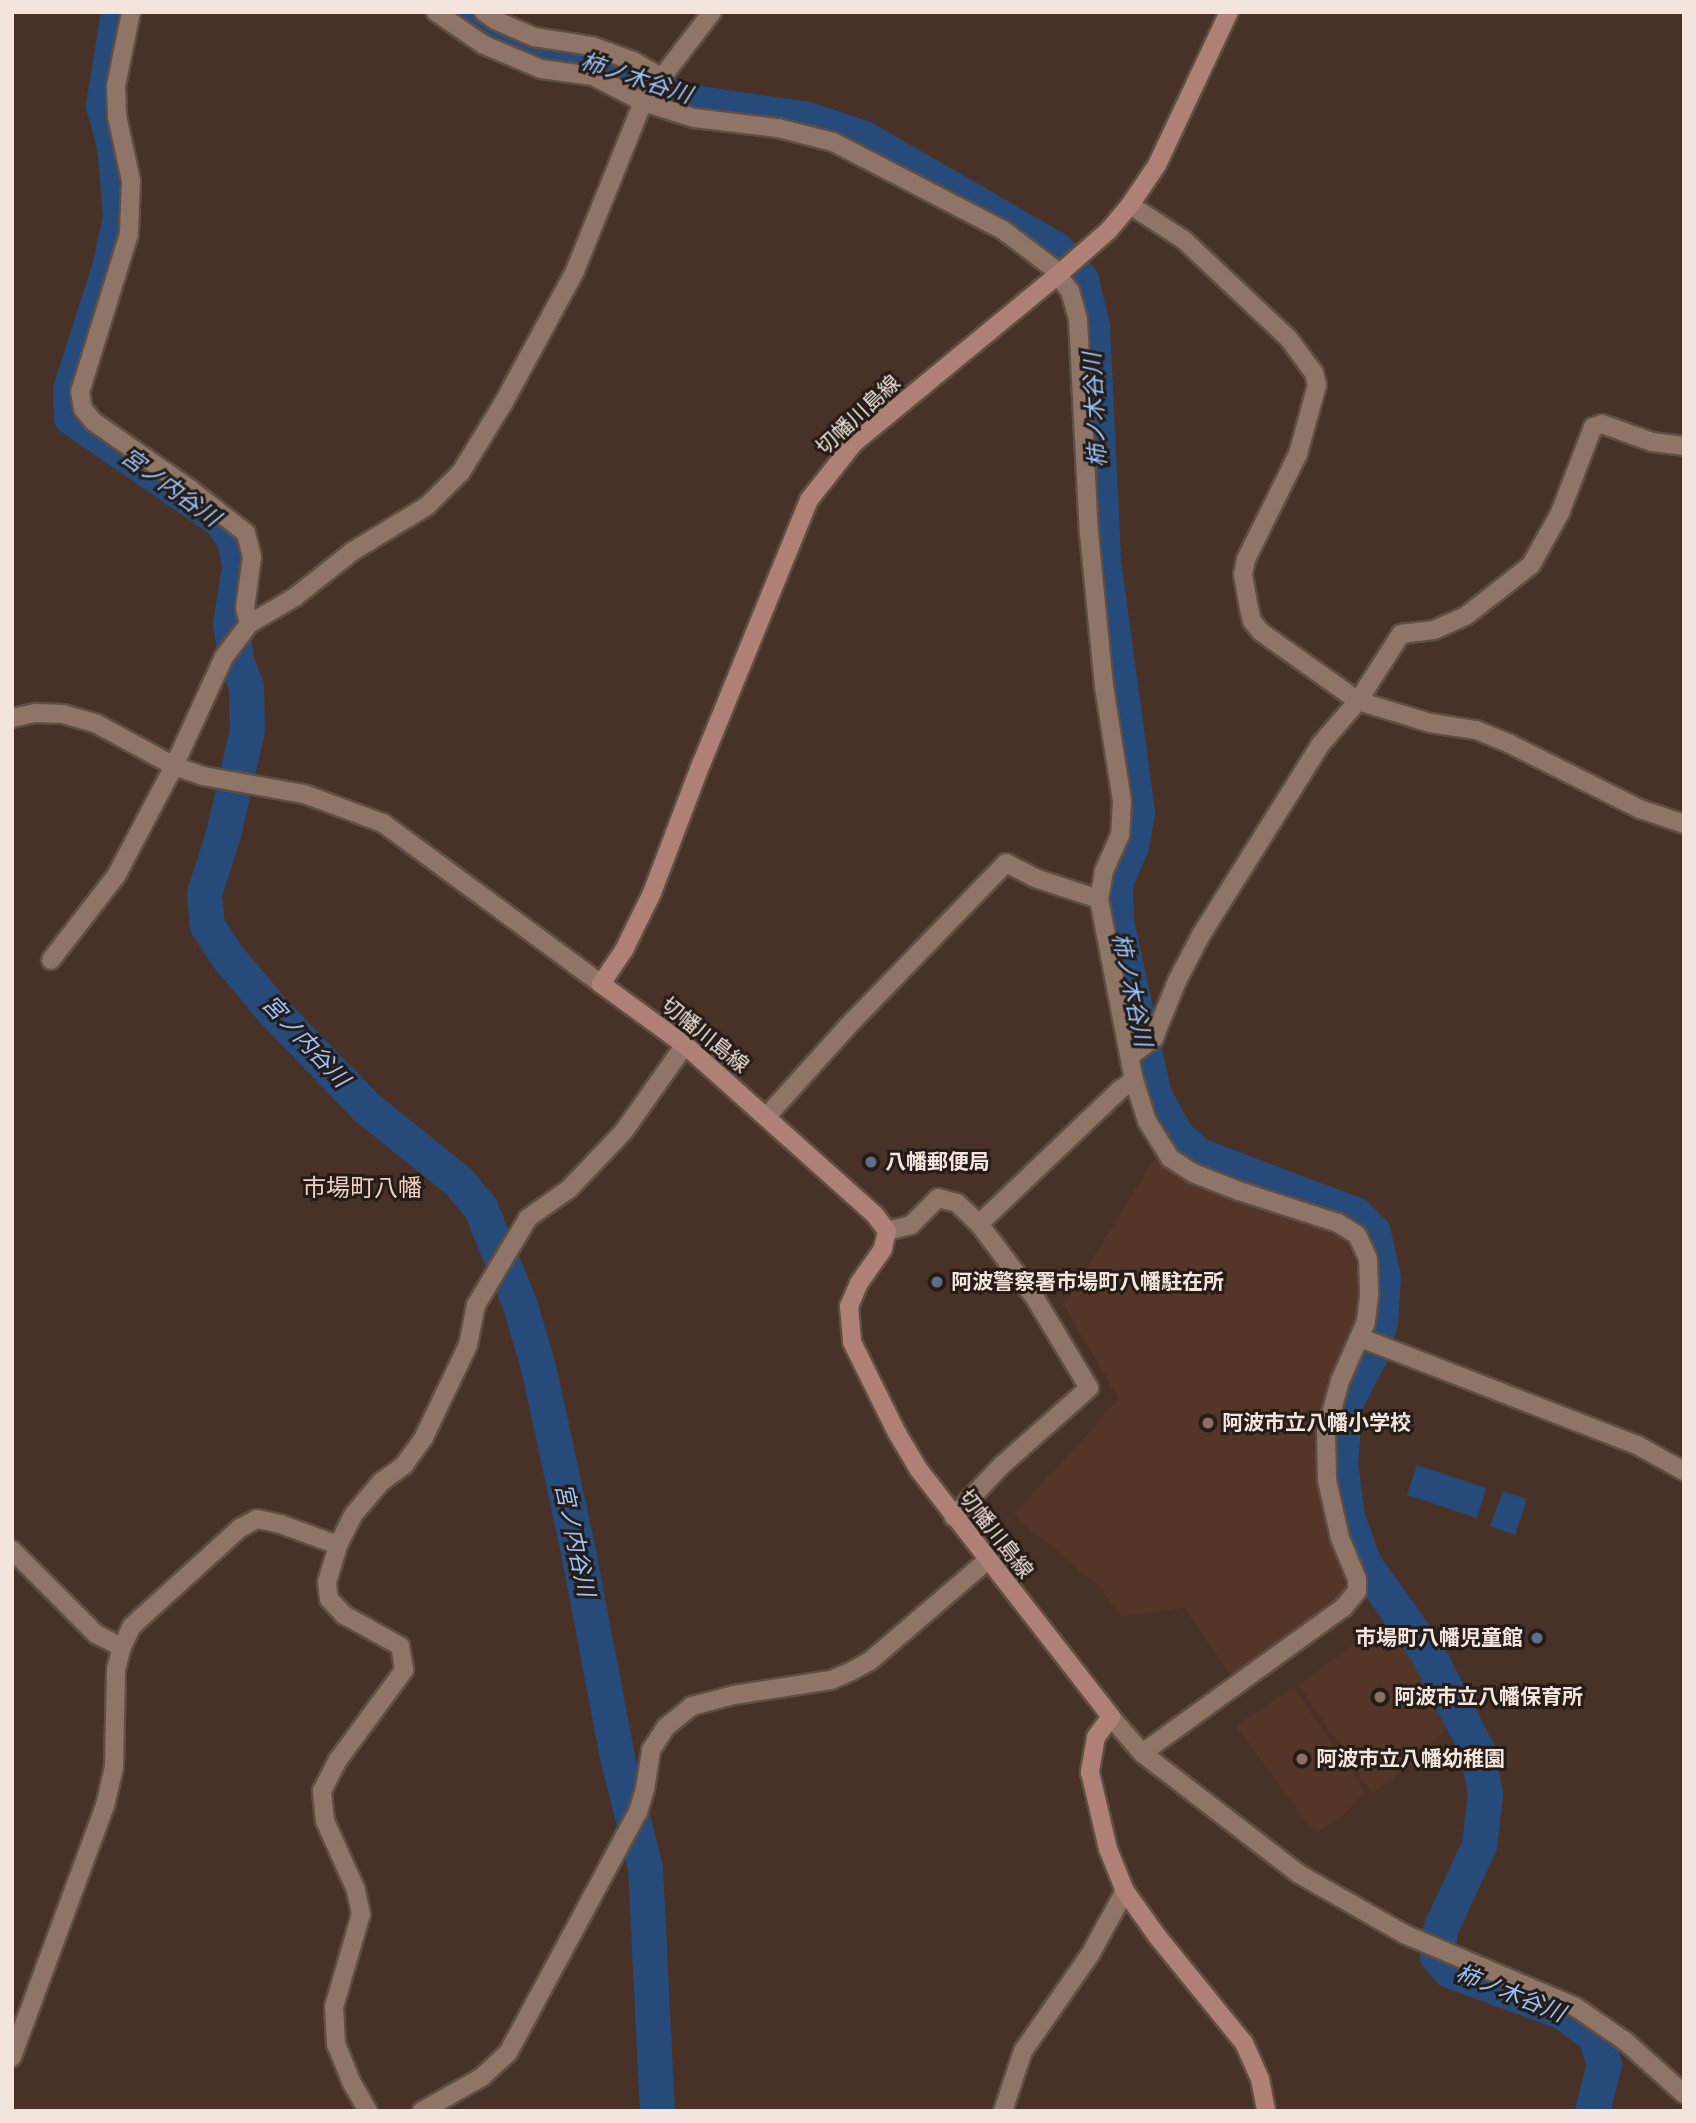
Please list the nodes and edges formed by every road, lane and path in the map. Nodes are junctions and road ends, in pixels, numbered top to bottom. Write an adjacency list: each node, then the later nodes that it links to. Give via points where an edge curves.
1 (131, 12): 10 (street, via 116,86 117,116 131,181 129,234 80,392 83,409 94,422 246,533 252,557)
2 (436, 12): 6 (street, via 484,45 541,69)
3 (484, 12): 6 (street, via 534,37 592,46 633,61)
4 (712, 12): 6 (street)
5 (1229, 12): 7 (main road, 切幡川島線, via 1157,165)
6 (653, 89): 8 (street, via 694,118 778,128 834,142 1003,230); 10 (street, via 575,271 461,472 427,506 353,551)
7 (1130, 205): 8 (main road, 切幡川島線); 11 (street, via 1184,240 1289,339 1314,373 1317,385 1298,454 1246,559 1243,575 1252,621 1261,632)
8 (1061, 273): 15 (street, via 1078,319 1088,533 1122,801 1120,835 1104,871); 17 (main road, 切幡川島線, via 862,436 816,490 789,544 652,892 624,950)
9 (1684, 446): 11 (street, via 1652,442 1602,424 1593,427 1560,513 1531,565 1467,615 1434,630 1401,634)
10 (245, 629): 13 (street, via 225,657)
11 (1358, 701): 14 (street, via 1419,720 1476,730 1640,809); 19 (street, via 1320,745 1201,935 1154,1038)
12 (12, 718): 13 (street, via 63,714 97,724)
13 (174, 766): 16 (street, via 116,876); 17 (street, via 304,794 383,823)
14 (1684, 824)
15 (1099, 899): 19 (street); 21 (street, via 1035,878 1006,863)
16 (51, 960)
17 (601, 984): 18 (main road, 切幡川島線)
18 (685, 1045): 21 (main road, 切幡川島線); 27 (street, via 624,1131 569,1189 528,1218 477,1305 468,1345 424,1437 404,1465 381,1482 354,1514)
19 (1139, 1050): 20 (street)
20 (1134, 1080): 22 (street); 24 (street, via 1147,1121 1170,1158 1204,1177 1339,1223 1357,1235 1368,1259 1369,1284)
21 (767, 1116): 23 (main road, 切幡川島線)
22 (979, 1224): 23 (street, via 957,1203 938,1198 911,1225); 26 (street, via 1035,1298 1089,1388 1000,1466)
23 (887, 1230): 26 (main road, 切幡川島線, via 883,1249 849,1306 852,1342 897,1433)
24 (1361, 1338): 25 (street, via 1637,1445); 32 (street, via 1340,1381 1326,1432 1327,1480 1357,1591 1344,1607)
25 (1684, 1471)
26 (954, 1517): 29 (main road, 切幡川島線)
27 (338, 1545): 30 (street, via 257,1519 240,1528 132,1626); 36 (street, via 327,1582 329,1599 344,1615 400,1646 404,1671 338,1760 322,1791 325,1821 356,1890 361,1914 334,2007 336,2044)
28 (12, 1550): 30 (street, via 96,1634)
29 (988, 1560): 31 (main road, 切幡川島線); 37 (street, via 870,1661 850,1672 831,1680 692,1706 666,1727 652,1749 638,1812 508,2053 482,2077)
30 (122, 1647): 34 (street, via 116,1669 114,1768 105,1806)
31 (1111, 1717): 32 (street); 33 (main road, via 1096,1737 1090,1772 1108,1849)
32 (1142, 1753): 35 (street, via 1299,1874 1404,1934 1574,2006 1625,2041)
33 (1125, 1891): 38 (street, via 1091,1953 1023,2051); 39 (main road, via 1244,2043 1261,2079)
34 (12, 2057)
35 (1684, 2094)
36 (368, 2111)
37 (422, 2111)
38 (1003, 2111)
39 (1266, 2111)

